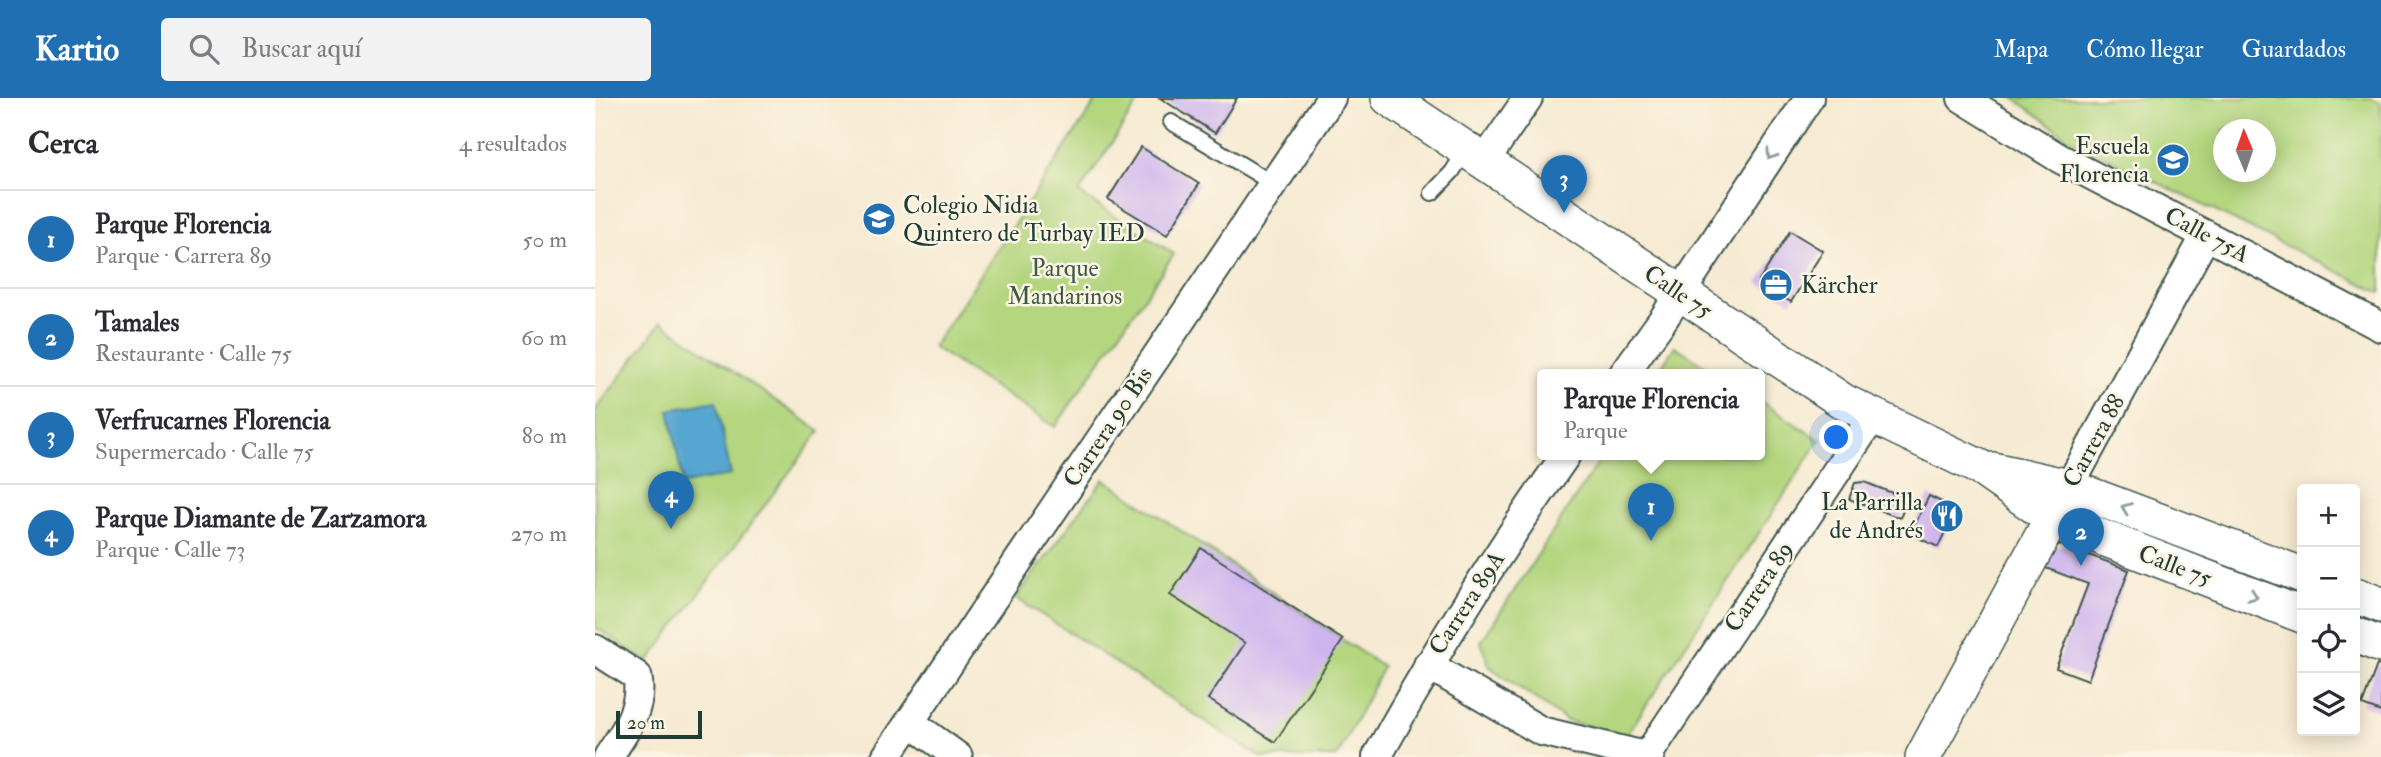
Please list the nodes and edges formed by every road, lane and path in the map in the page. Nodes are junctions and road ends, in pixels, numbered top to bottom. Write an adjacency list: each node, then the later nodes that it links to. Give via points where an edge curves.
1 (1331, 98): 8 (street, Carrera 90 Bis)
2 (1389, 98): 7 (street, Calle 75)
3 (1528, 98): 7 (street)
4 (1809, 98): 11 (street, one-way to 11)
5 (1962, 98): 10 (street, Calle 75A, via 2059,158)
6 (1171, 122): 8 (lane)
7 (1475, 156): 9 (lane); 11 (street, Calle 75)
8 (1272, 183): 27 (street, Carrera 90 Bis)
9 (1432, 193)
10 (2206, 235): 12 (street, Calle 75A); 17 (street, Carrera 88)
11 (1681, 293): 13 (street); 14 (street, Calle 75)
12 (2381, 327)
13 (1627, 369)
14 (1872, 418): 16 (street, Calle 75); 32 (street, Carrera 89)
15 (1563, 460): 26 (street, Carrera 89A)
16 (1979, 467): 17 (street, Calle 75); 18 (street, Calle 75)
17 (2069, 487): 18 (street, Carrera 88); 19 (street, Calle 75, one-way to 17)
18 (2052, 518): 22 (street, Calle 75, one-way to 22); 33 (street, Carrera 88)
19 (2297, 573)
20 (2360, 597): 21 (street)
21 (2381, 605)
22 (2297, 613)
23 (2360, 637): 24 (street)
24 (2381, 645)
25 (595, 649): 28 (street, via 637,676 641,695)
26 (1428, 665): 31 (street, Carrera 89A); 32 (street, via 1541,731)
27 (910, 722): 29 (street, Carrera 90 Bis); 30 (street)
28 (608, 757)
29 (886, 757)
30 (958, 757)
31 (1377, 757)
32 (1648, 757)
33 (1923, 757)

